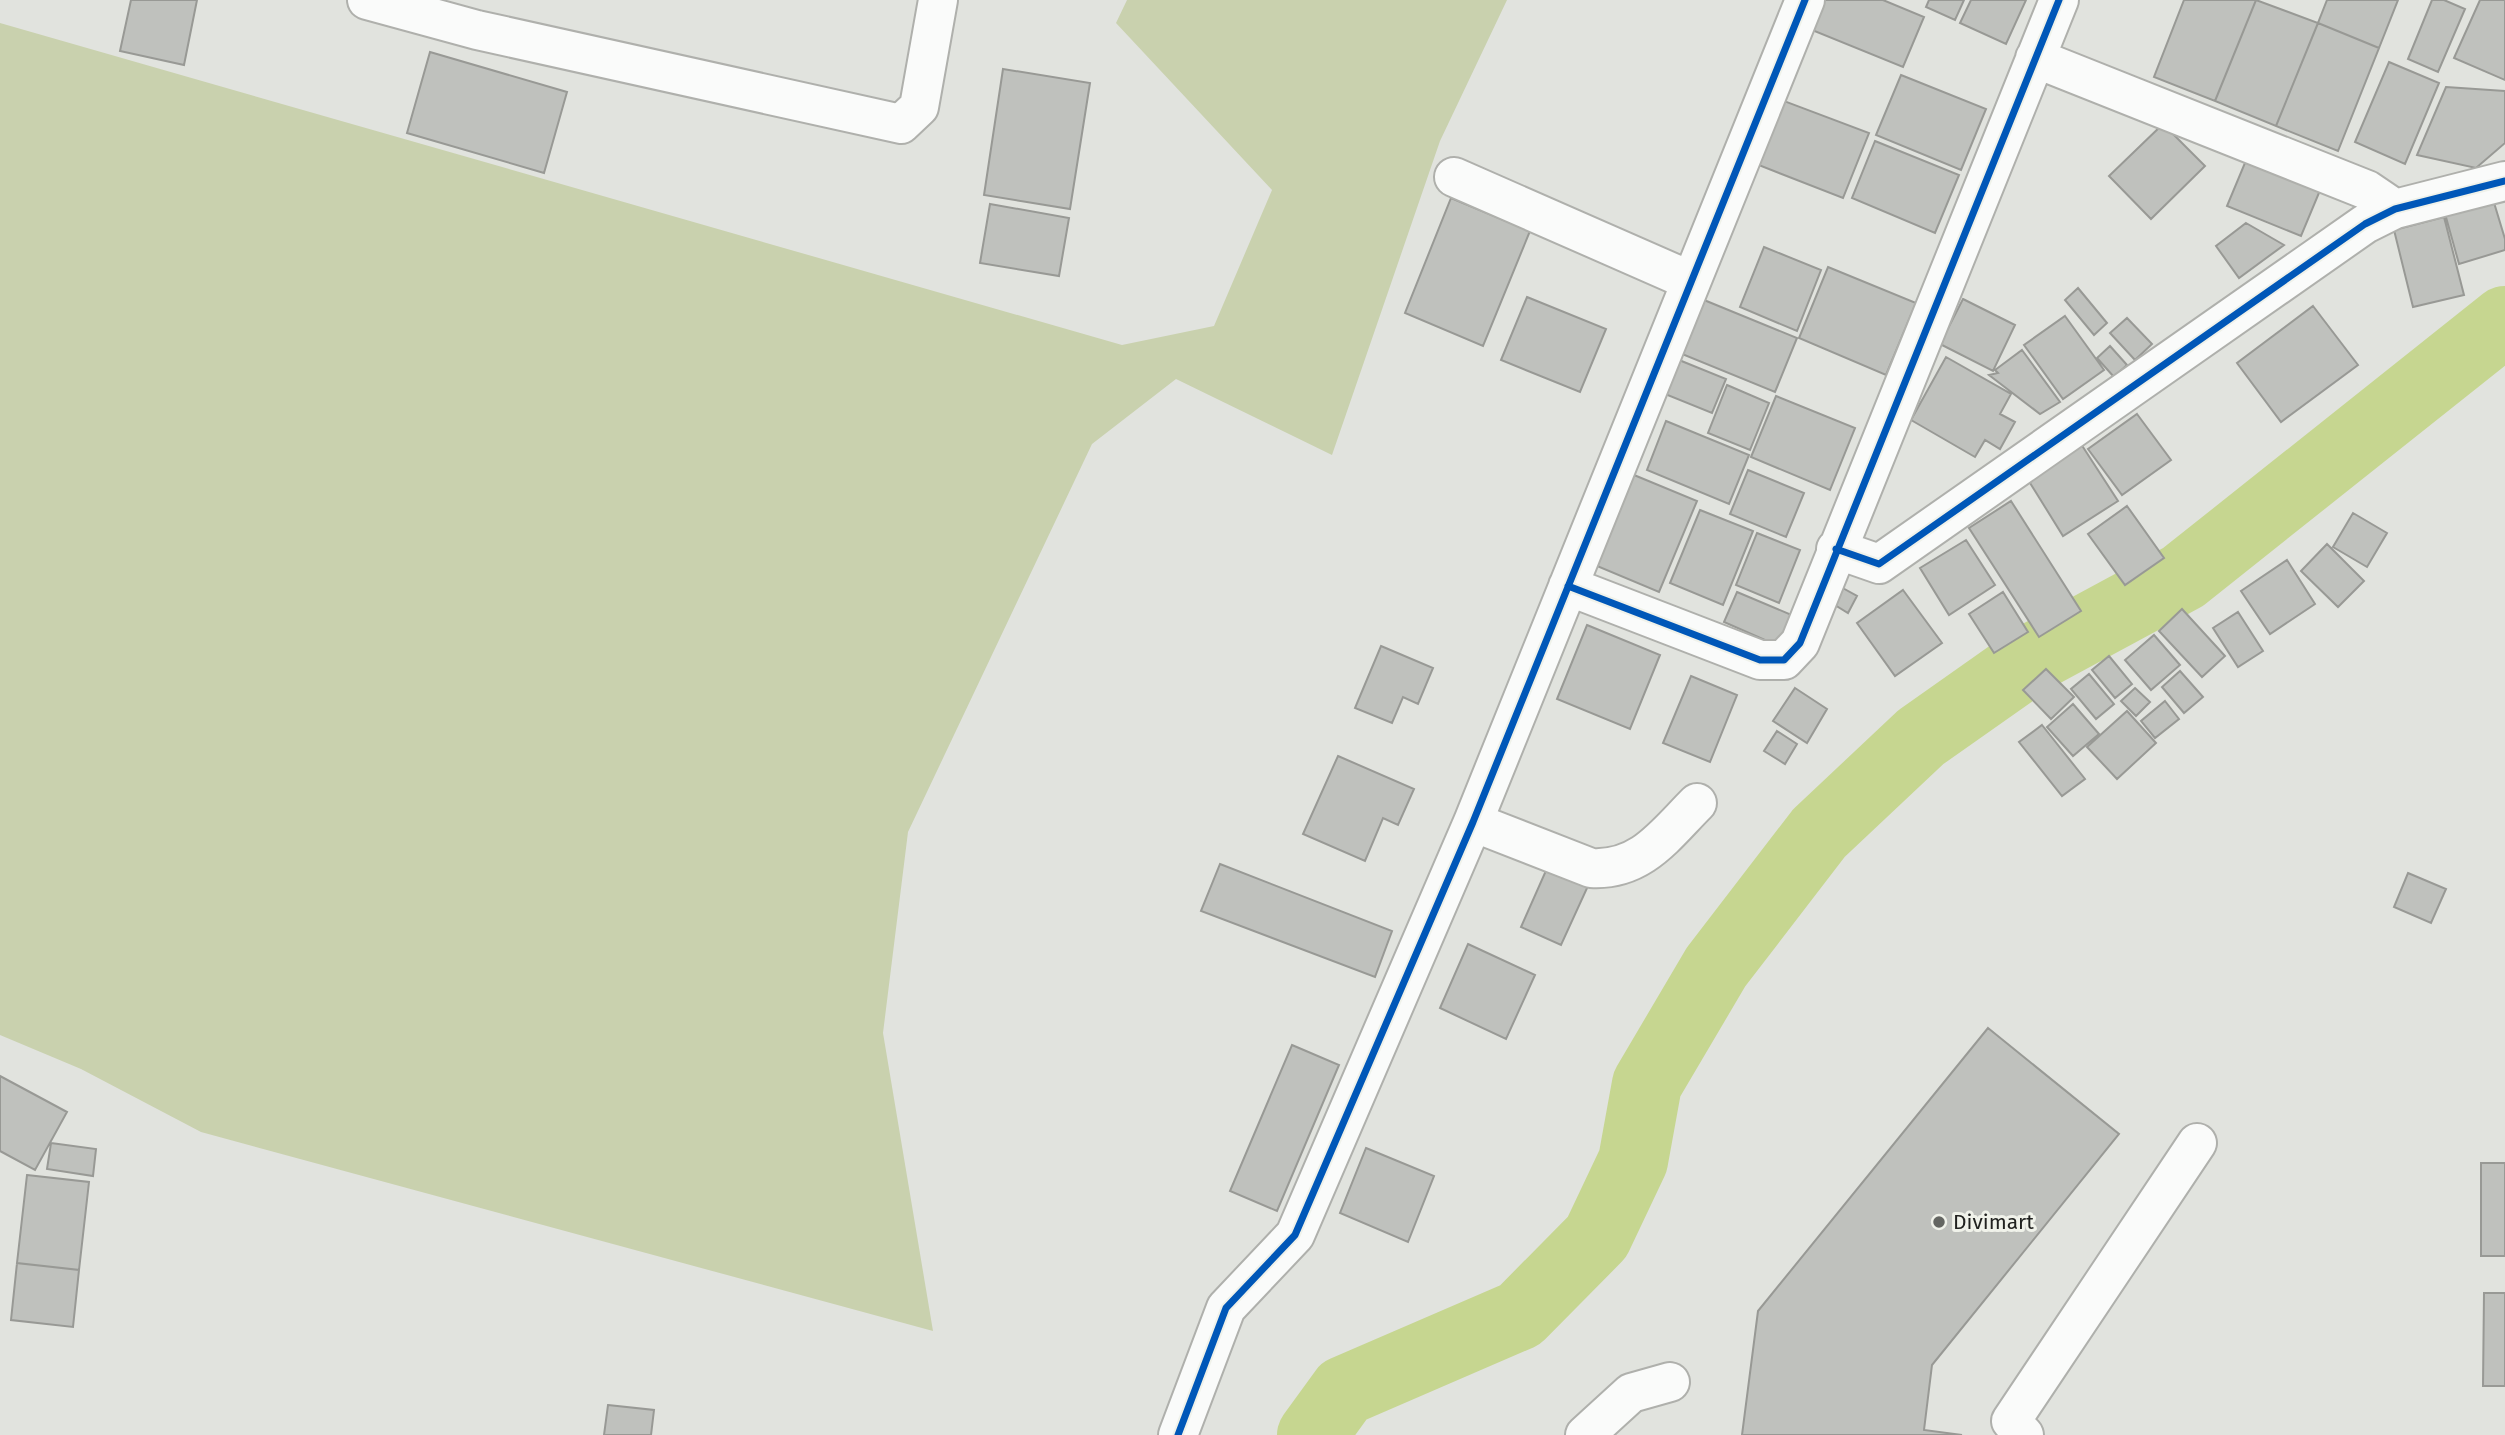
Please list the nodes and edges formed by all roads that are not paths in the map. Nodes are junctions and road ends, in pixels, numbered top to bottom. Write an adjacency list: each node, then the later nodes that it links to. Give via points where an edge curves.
1 (367, 0): 5 (street)
2 (937, 0): 5 (street, via 919,107 901,124)
3 (1804, 0): 10 (street)
4 (2059, 0): 6 (street)
5 (480, 15)
6 (2035, 58): 9 (street, via 2367,190); 11 (street)
7 (1454, 177): 10 (street)
8 (2505, 181): 9 (street)
9 (2395, 209): 11 (street, via 2365,224 1879,564)
10 (1691, 281): 12 (street)
11 (1836, 550): 12 (street, via 1800,643 1784,660 1760,660)
12 (1568, 586): 14 (street)
13 (1697, 803): 14 (street, via 1656,845 1632,862 1609,869 1591,867)
14 (1473, 822): 17 (street, via 1295,1235 1226,1308)
15 (2197, 1143): 19 (street, via 2011,1421)
16 (1670, 1382): 18 (street, via 1631,1393)
17 (1178, 1435)
18 (1585, 1435)
19 (2024, 1435)

